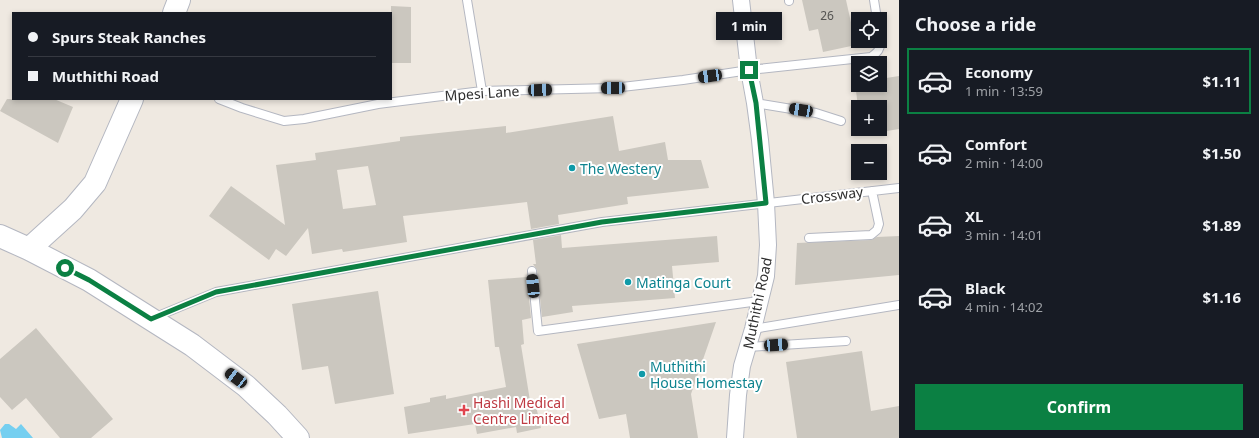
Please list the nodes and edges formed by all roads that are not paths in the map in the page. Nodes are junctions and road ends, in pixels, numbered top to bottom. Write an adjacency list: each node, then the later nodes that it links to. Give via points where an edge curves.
1 (179, 0): 5 (main road)
2 (468, 0): 9 (lane)
3 (741, 0): 8 (street, Muthithi Road)
4 (874, 0): 6 (lane)
5 (174, 12)
6 (876, 12)
7 (880, 48): 8 (lane, Mpesi Lane, via 871,57)
8 (749, 70): 9 (lane, Mpesi Lane, via 613,88); 12 (street, Muthithi Road)
9 (482, 91): 11 (lane, Mpesi Lane, via 378,104 284,121)
10 (132, 100): 19 (main road, via 95,183 74,209)
11 (222, 100)
12 (756, 103): 13 (lane, via 816,113); 16 (street, Muthithi Road)
13 (841, 121)
14 (899, 188): 15 (lane, Crossway)
15 (872, 191): 16 (lane, Crossway); 18 (lane, via 878,224 877,230 871,235)
16 (766, 203): 21 (street, Muthithi Road, via 766,276); 23 (lane, Crossway, via 602,222 216,292)
17 (0, 236): 19 (main road)
18 (808, 238)
19 (29, 249): 23 (main road, via 89,280)
20 (532, 271): 21 (lane, via 538,331)
21 (759, 301): 24 (street, Muthithi Road)
22 (899, 306): 24 (lane)
23 (151, 319): 27 (main road, via 192,345 246,386)
24 (754, 329): 26 (street, Muthithi Road)
25 (846, 341): 26 (lane)
26 (748, 347): 28 (street, Muthithi Road, via 742,366)
27 (298, 438)
28 (735, 438)

